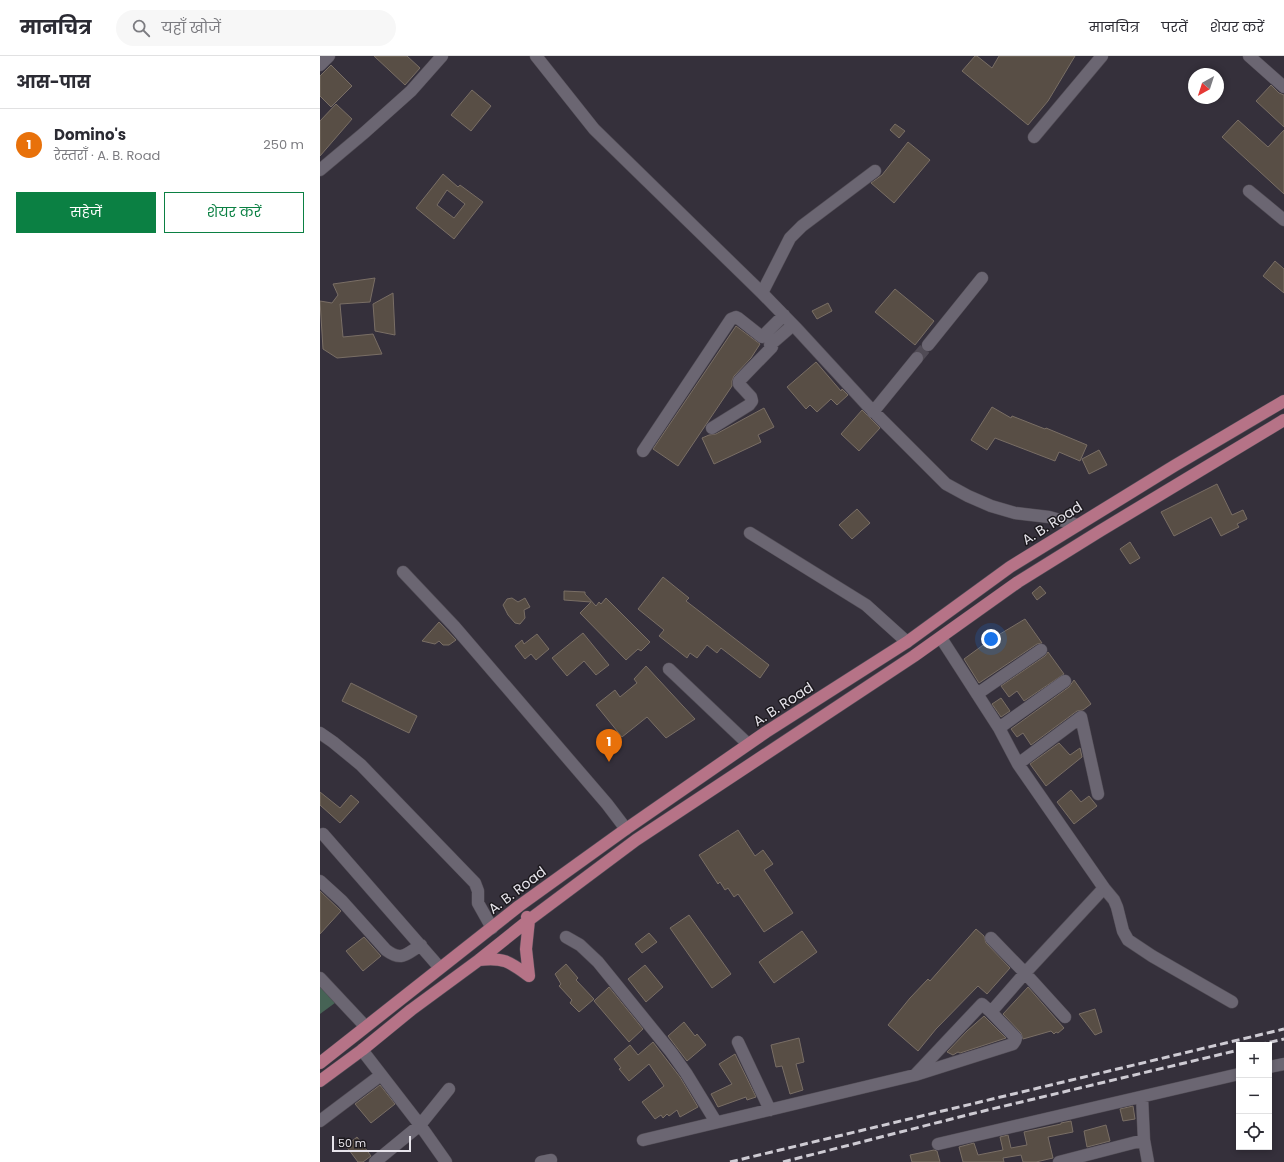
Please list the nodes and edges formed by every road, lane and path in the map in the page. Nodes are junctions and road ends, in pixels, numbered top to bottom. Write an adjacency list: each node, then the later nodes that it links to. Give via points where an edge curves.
1 (329, 56): 6 (street)
2 (442, 56): 9 (street, via 411,91)
3 (536, 56): 14 (street, via 594,129)
4 (1102, 56): 8 (street)
5 (1249, 56): 7 (street)
6 (320, 65)
7 (1284, 88)
8 (1034, 137)
9 (320, 170)
10 (875, 171): 14 (street, via 795,233 785,246)
11 (1249, 191): 12 (street)
12 (1284, 220)
13 (982, 278): 18 (street)
14 (762, 293): 15 (street)
15 (784, 315): 16 (street); 17 (street)
16 (793, 325): 17 (street); 21 (street)
17 (766, 341): 23 (street, via 772,347 739,381 752,401); 24 (street, via 738,318 731,319)
18 (928, 345)
19 (917, 358): 21 (street)
20 (1284, 401): 25 (main road, A. B. Road)
21 (873, 412): 25 (street, via 946,484 991,506)
22 (1284, 420): 28 (main road)
23 (712, 428)
24 (643, 451)
25 (1078, 525): 27 (main road, A. B. Road)
26 (750, 533): 31 (street, via 866,605)
27 (1061, 535): 28 (main road); 31 (main road, A. B. Road, via 1010,567)
28 (1071, 550): 30 (main road, via 1018,582)
29 (403, 572): 41 (street, via 454,626 608,804)
30 (941, 638): 35 (street); 46 (main road, via 636,840)
31 (907, 642): 38 (main road, A. B. Road)
32 (1041, 650): 35 (street)
33 (669, 669): 38 (street)
34 (1065, 681): 36 (street)
35 (976, 694): 36 (street)
36 (999, 728): 39 (street)
37 (320, 733): 47 (street, via 361,765 475,883 479,907)
38 (748, 744): 41 (main road, A. B. Road)
39 (1018, 764): 40 (street, via 1081,717); 44 (street)
40 (1098, 794)
41 (626, 829): 45 (main road, A. B. Road)
42 (324, 834): 51 (street)
43 (320, 881): 51 (street, via 393,956 402,957)
44 (1104, 888): 55 (street); 57 (street, via 1114,900 1128,940)
45 (519, 906): 46 (main road); 47 (main road, A. B. Road)
46 (529, 920): 50 (main road); 53 (main road, via 526,949 529,976 514,965 497,958)
47 (492, 928): 50 (main road); 52 (main road, A. B. Road)
48 (566, 937): 74 (street, via 580,945 598,962 671,1052)
49 (991, 938): 55 (street)
50 (503, 941): 53 (main road)
51 (421, 945): 54 (street)
52 (468, 946): 53 (main road); 54 (main road, A. B. Road)
53 (479, 960): 62 (main road, via 410,1010)
54 (440, 968): 60 (main road, A. B. Road)
55 (1025, 973): 58 (street); 59 (street)
56 (320, 978): 60 (street)
57 (1232, 1002)
58 (991, 1012): 67 (street, via 982,1004); 67 (street, via 1016,1038 1013,1044)
59 (1065, 1017)
60 (366, 1026): 63 (main road, A. B. Road)
61 (738, 1042): 72 (street)
62 (362, 1050): 66 (street); 69 (main road)
63 (320, 1063)
64 (1284, 1064): 65 (street)
65 (1272, 1066)
66 (381, 1074): 73 (street); 75 (street)
67 (915, 1075): 72 (street)
68 (1236, 1075): 71 (street)
69 (320, 1081)
70 (449, 1089): 75 (street)
71 (1142, 1097): 77 (street); 78 (street)
72 (770, 1110): 74 (street)
73 (320, 1121)
74 (716, 1122): 76 (street)
75 (420, 1125): 79 (street); 80 (street)
76 (643, 1140)
77 (1144, 1140): 81 (street); 82 (street)
78 (938, 1144)
79 (375, 1162)
80 (446, 1162)
81 (1059, 1162)
82 (1148, 1162)

